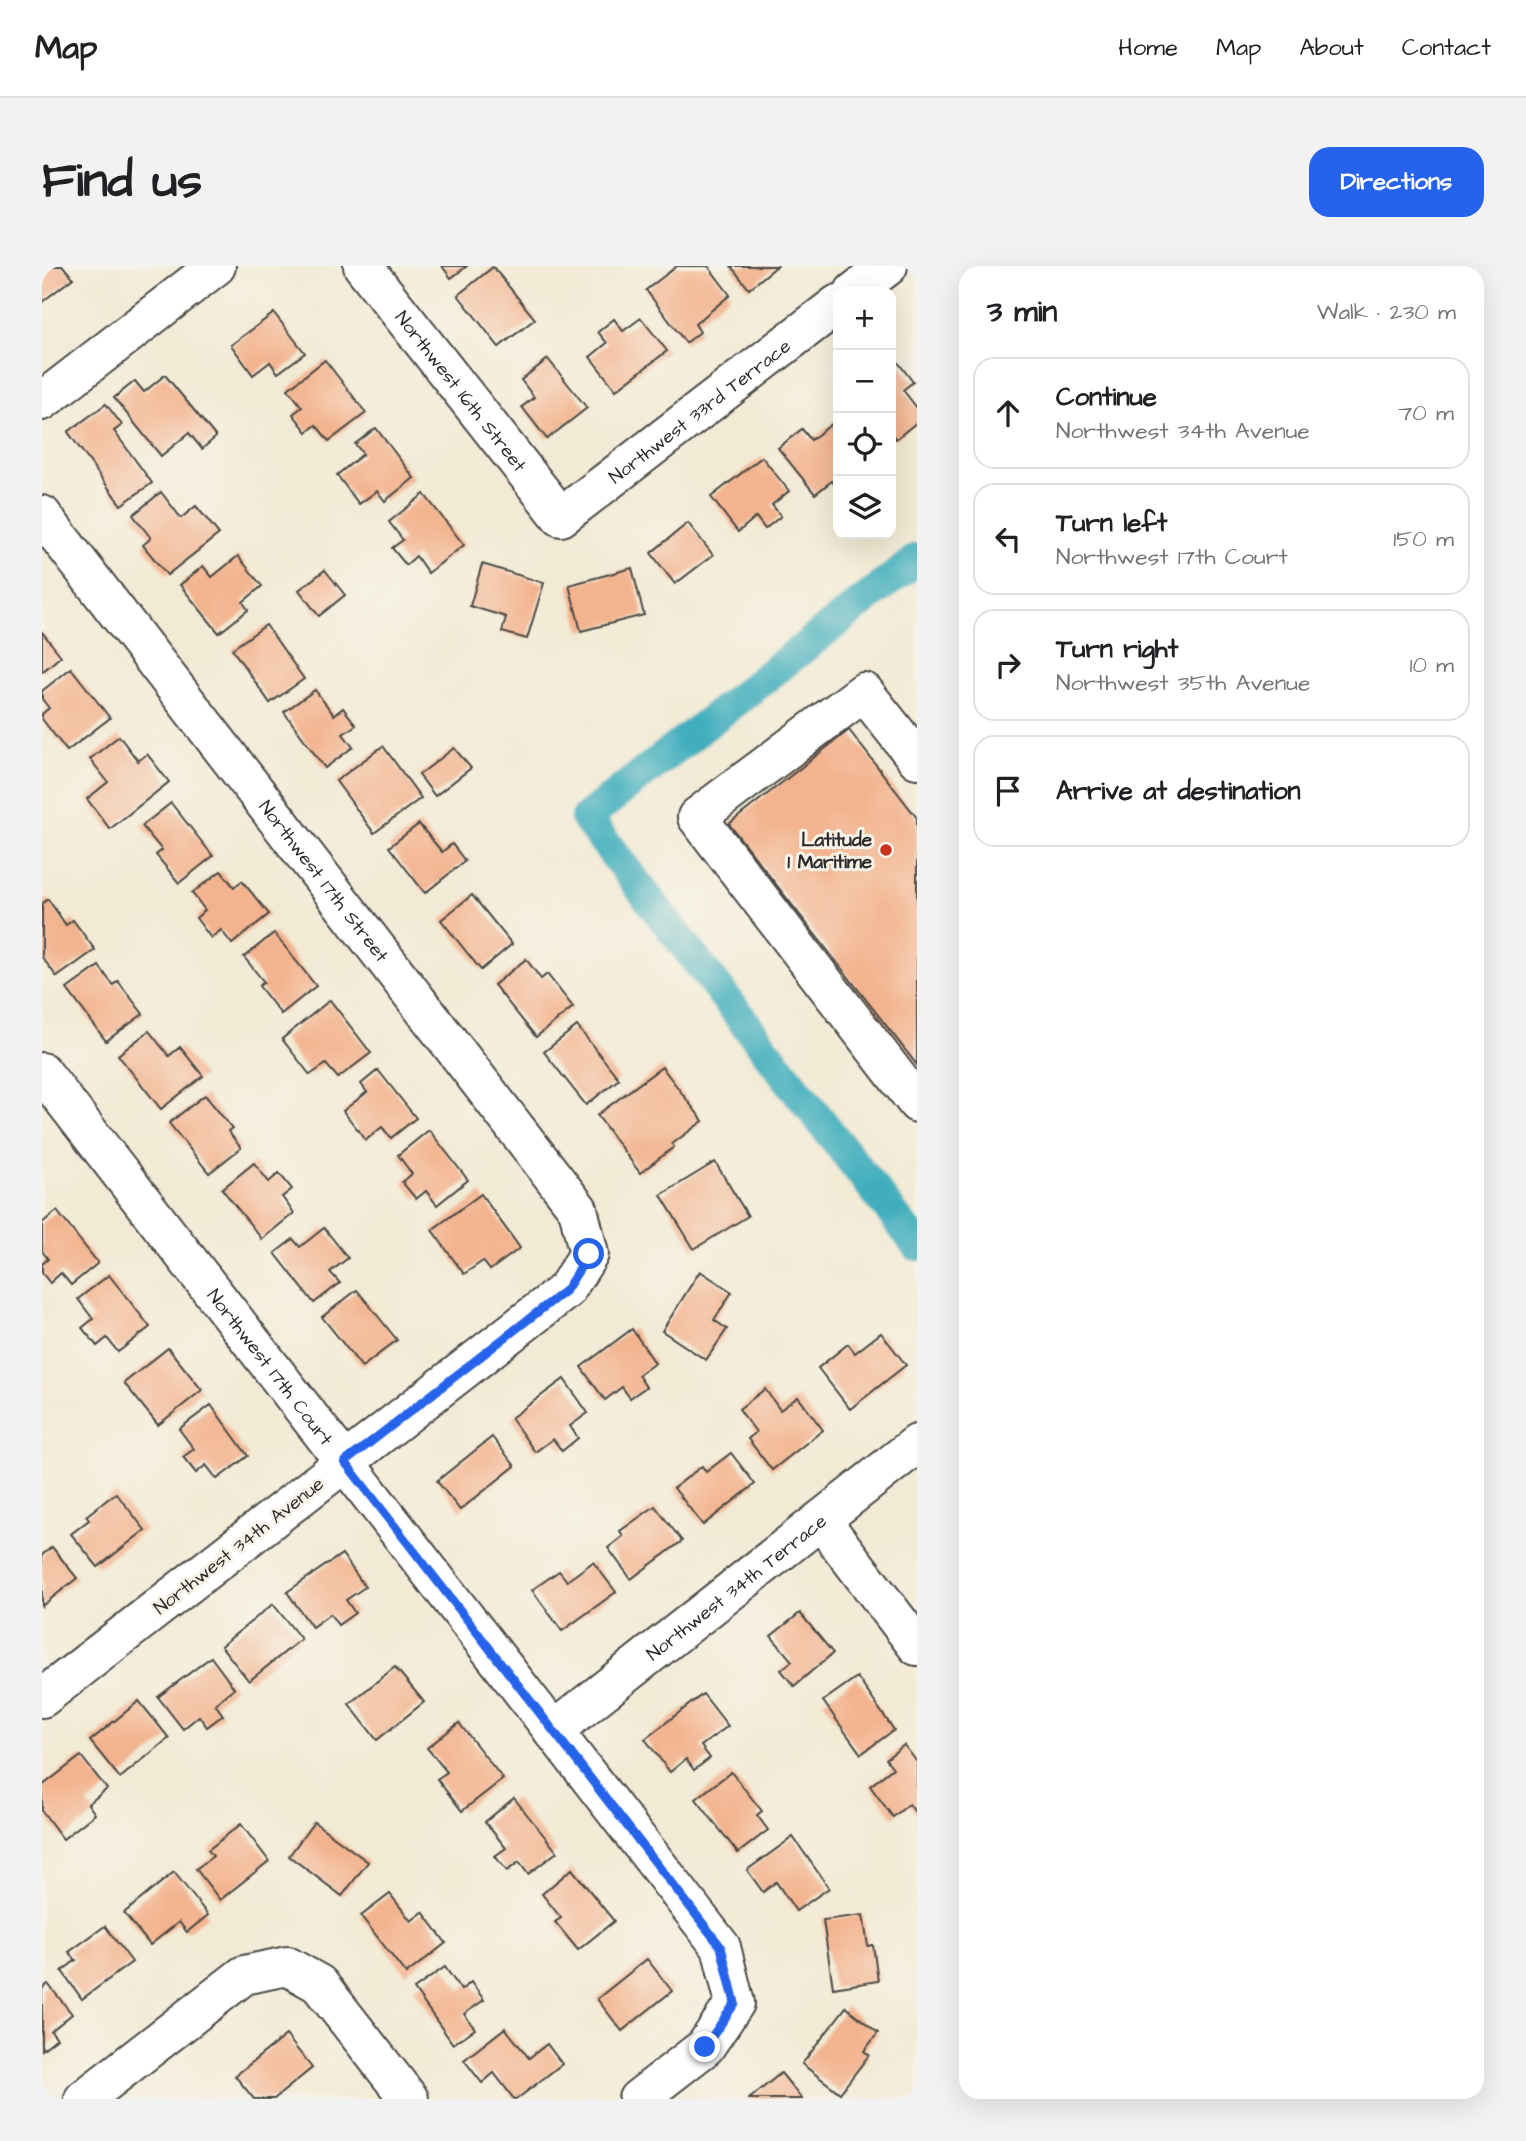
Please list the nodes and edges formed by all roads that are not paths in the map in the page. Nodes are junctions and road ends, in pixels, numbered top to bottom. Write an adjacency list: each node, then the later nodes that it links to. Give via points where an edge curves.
1 (216, 266): 6 (street)
2 (363, 266): 8 (street, Northwest 16th Street)
3 (888, 266): 4 (street)
4 (861, 287)
5 (833, 308): 8 (street, Northwest 33rd Terrace)
6 (42, 401)
7 (42, 515): 12 (street, Northwest 17th Street, via 578,1209)
8 (561, 517)
9 (917, 759): 11 (street, via 864,692 697,817)
10 (42, 1072): 14 (street, Northwest 17th Court)
11 (917, 1103)
12 (589, 1254): 14 (street, Northwest 34th Avenue, via 566,1290)
13 (917, 1444): 15 (street, Northwest 34th Terrace)
14 (345, 1462): 17 (street, Northwest 34th Avenue); 18 (street, Northwest 17th Court)
15 (821, 1520): 16 (street); 18 (street, Northwest 34th Terrace)
16 (917, 1646)
17 (42, 1698)
18 (553, 1731): 21 (street, Northwest 17th Court, via 721,1947 735,2003 705,2047)
19 (84, 2099): 20 (street, via 244,1975 287,1966 319,1984)
20 (409, 2099)
21 (638, 2099)

